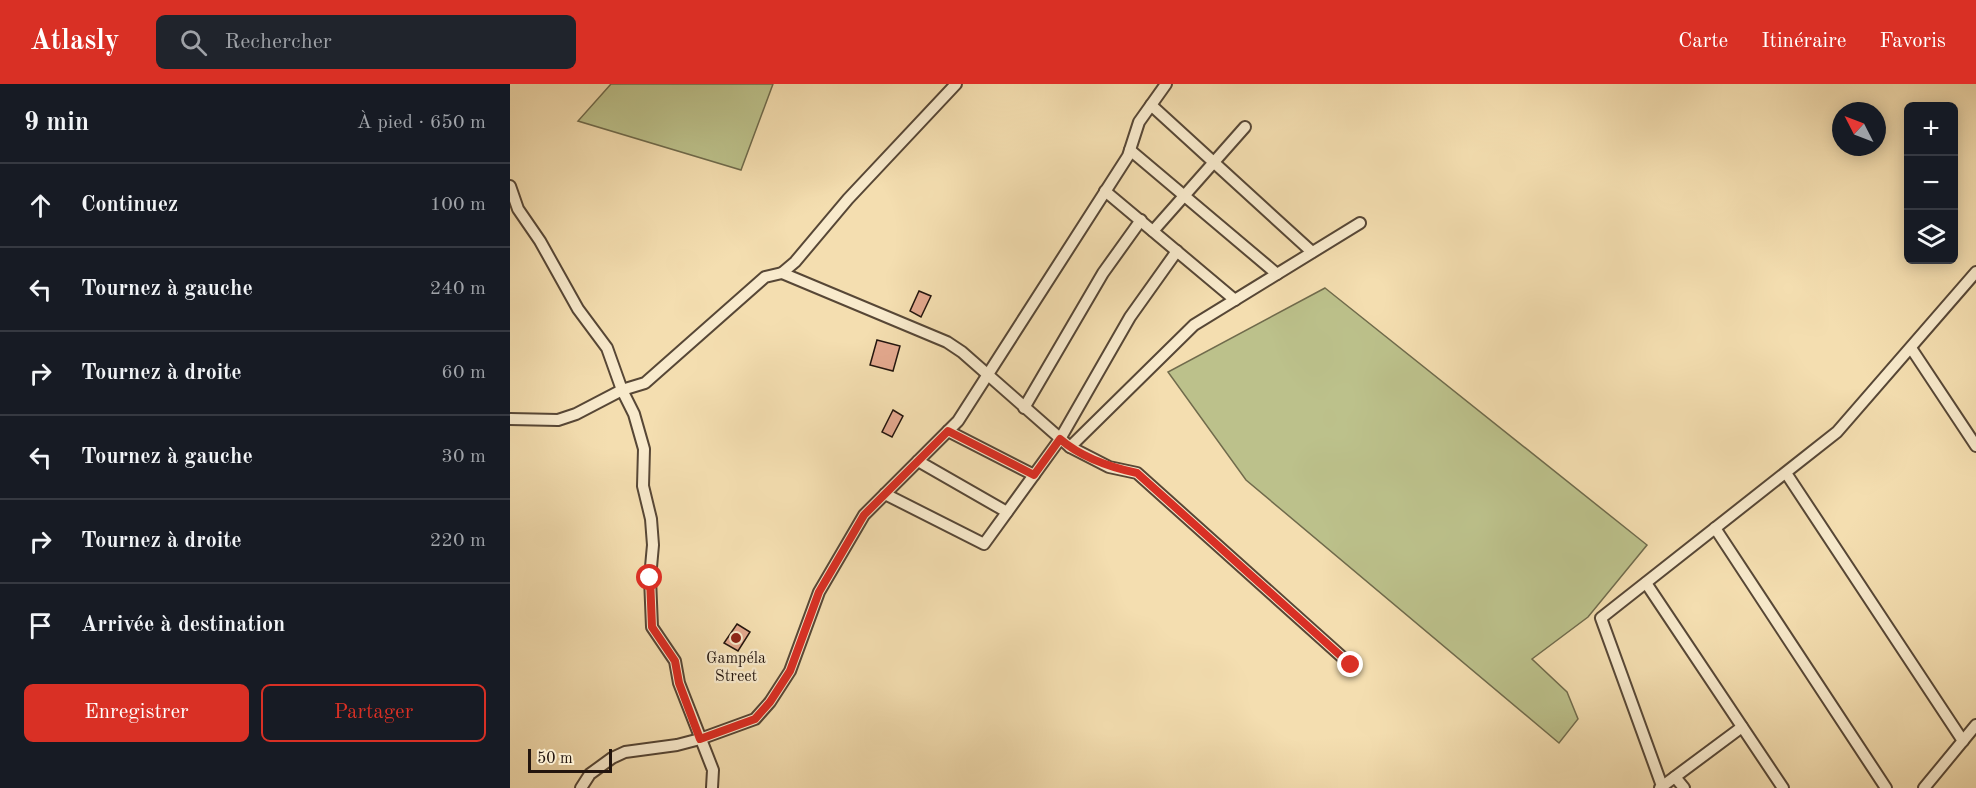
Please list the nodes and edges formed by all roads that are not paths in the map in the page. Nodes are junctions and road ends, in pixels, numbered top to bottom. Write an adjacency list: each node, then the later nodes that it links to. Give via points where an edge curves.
1 (956, 84): 16 (street)
2 (1166, 84): 3 (street)
3 (1151, 105): 5 (street, via 1139,122); 6 (street)
4 (1245, 127): 6 (street)
5 (1130, 150): 8 (street); 9 (street)
6 (1214, 162): 9 (street); 14 (street)
7 (510, 186): 21 (street, via 518,209 578,309 607,348)
8 (1105, 191): 10 (street); 20 (street)
9 (1184, 195): 12 (street); 17 (street)
10 (1141, 220): 12 (street); 22 (street, via 1104,273)
11 (1360, 223): 14 (street)
12 (1153, 231): 13 (street)
13 (1177, 251): 18 (street); 25 (street, via 1130,317)
14 (1312, 252): 17 (street)
15 (1976, 272): 19 (street)
16 (782, 273): 20 (street, via 947,342); 21 (street, via 765,277 645,383)
17 (1277, 274): 18 (street)
18 (1235, 300): 27 (street, via 1194,325)
19 (1911, 348): 26 (street); 29 (street, via 1837,432)
20 (987, 376): 22 (street); 24 (street)
21 (622, 390): 23 (street, via 558,420); 38 (street, via 644,449 643,486 653,545 652,627 675,661)
22 (1024, 408): 25 (street)
23 (510, 419)
24 (948, 431): 28 (street); 30 (street)
25 (1060, 439): 27 (street); 30 (street)
26 (1976, 446)
27 (1070, 447): 35 (street, via 1108,467 1137,473)
28 (918, 461): 31 (street); 32 (street)
29 (1786, 472): 33 (street); 39 (street)
30 (1034, 475): 32 (street)
31 (885, 494): 32 (street, via 984,544); 38 (street, via 864,515 819,592 790,671 770,702 755,719)
32 (1007, 512)
33 (1715, 528): 34 (street); 46 (street)
34 (1646, 583): 37 (street); 41 (street, via 1601,618)
35 (1351, 665)
36 (1976, 725): 39 (street)
37 (1742, 727): 40 (street); 45 (street)
38 (700, 739): 42 (street, via 625,752 590,774); 43 (street, via 714,770)
39 (1963, 741): 47 (street)
40 (1675, 777): 41 (street); 44 (street)
41 (1661, 787)
42 (581, 788)
43 (712, 788)
44 (1684, 788)
45 (1783, 788)
46 (1886, 788)
47 (1924, 788)

